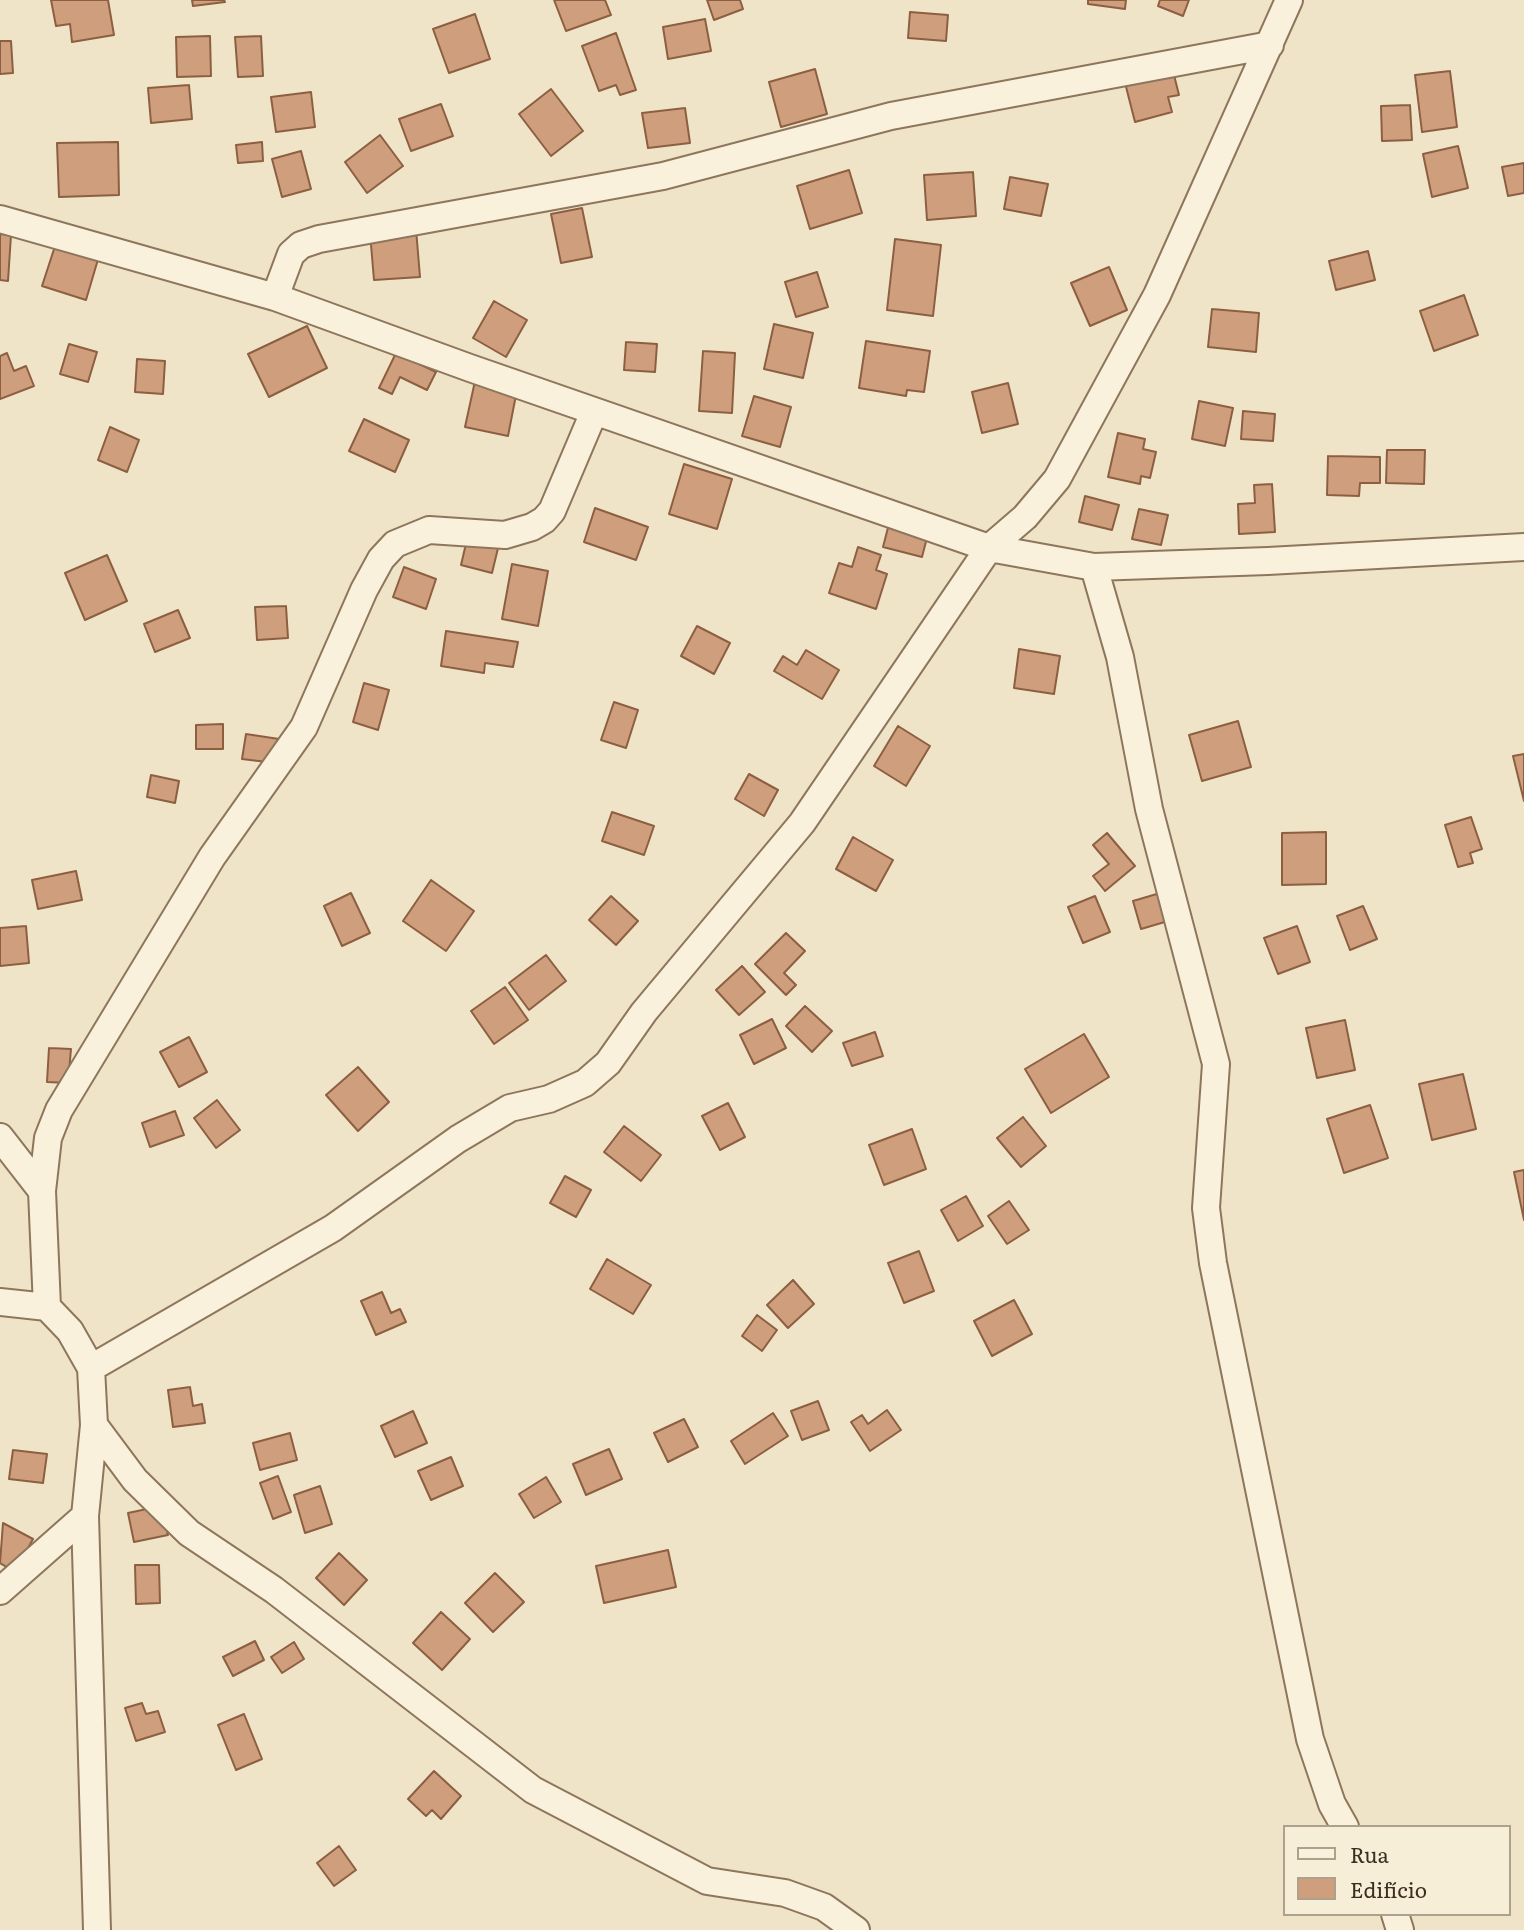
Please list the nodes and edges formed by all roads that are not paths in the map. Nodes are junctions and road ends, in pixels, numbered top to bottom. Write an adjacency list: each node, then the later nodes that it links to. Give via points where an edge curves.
1 (1289, 0): 2 (street)
2 (1270, 45): 4 (street, via 891,116 663,176 319,239 291,254); 7 (street, via 1157,295 1057,479 1025,517)
3 (0, 219): 4 (street)
4 (275, 297): 5 (street)
5 (594, 412): 7 (street); 10 (street, via 544,520 505,535 429,530 396,544 381,559 304,727 212,857 59,1110 48,1138)
6 (1524, 547): 8 (street)
7 (989, 548): 8 (street); 13 (street, via 802,823 644,1012 608,1063 585,1083 499,1114 333,1228)
8 (1094, 567): 17 (street, via 1120,657 1149,809 1216,1064 1206,1208 1213,1263 1310,1740)
9 (0, 1138): 10 (street)
10 (42, 1191): 12 (street)
11 (0, 1301): 12 (street)
12 (47, 1307): 13 (street, via 69,1331)
13 (91, 1368): 14 (street)
14 (94, 1425): 15 (street); 19 (street, via 135,1480 189,1532 285,1599 533,1790 707,1881 785,1893 824,1908)
15 (85, 1516): 16 (street); 18 (street)
16 (0, 1591)
17 (1344, 1825)
18 (97, 1930)
19 (856, 1930)

